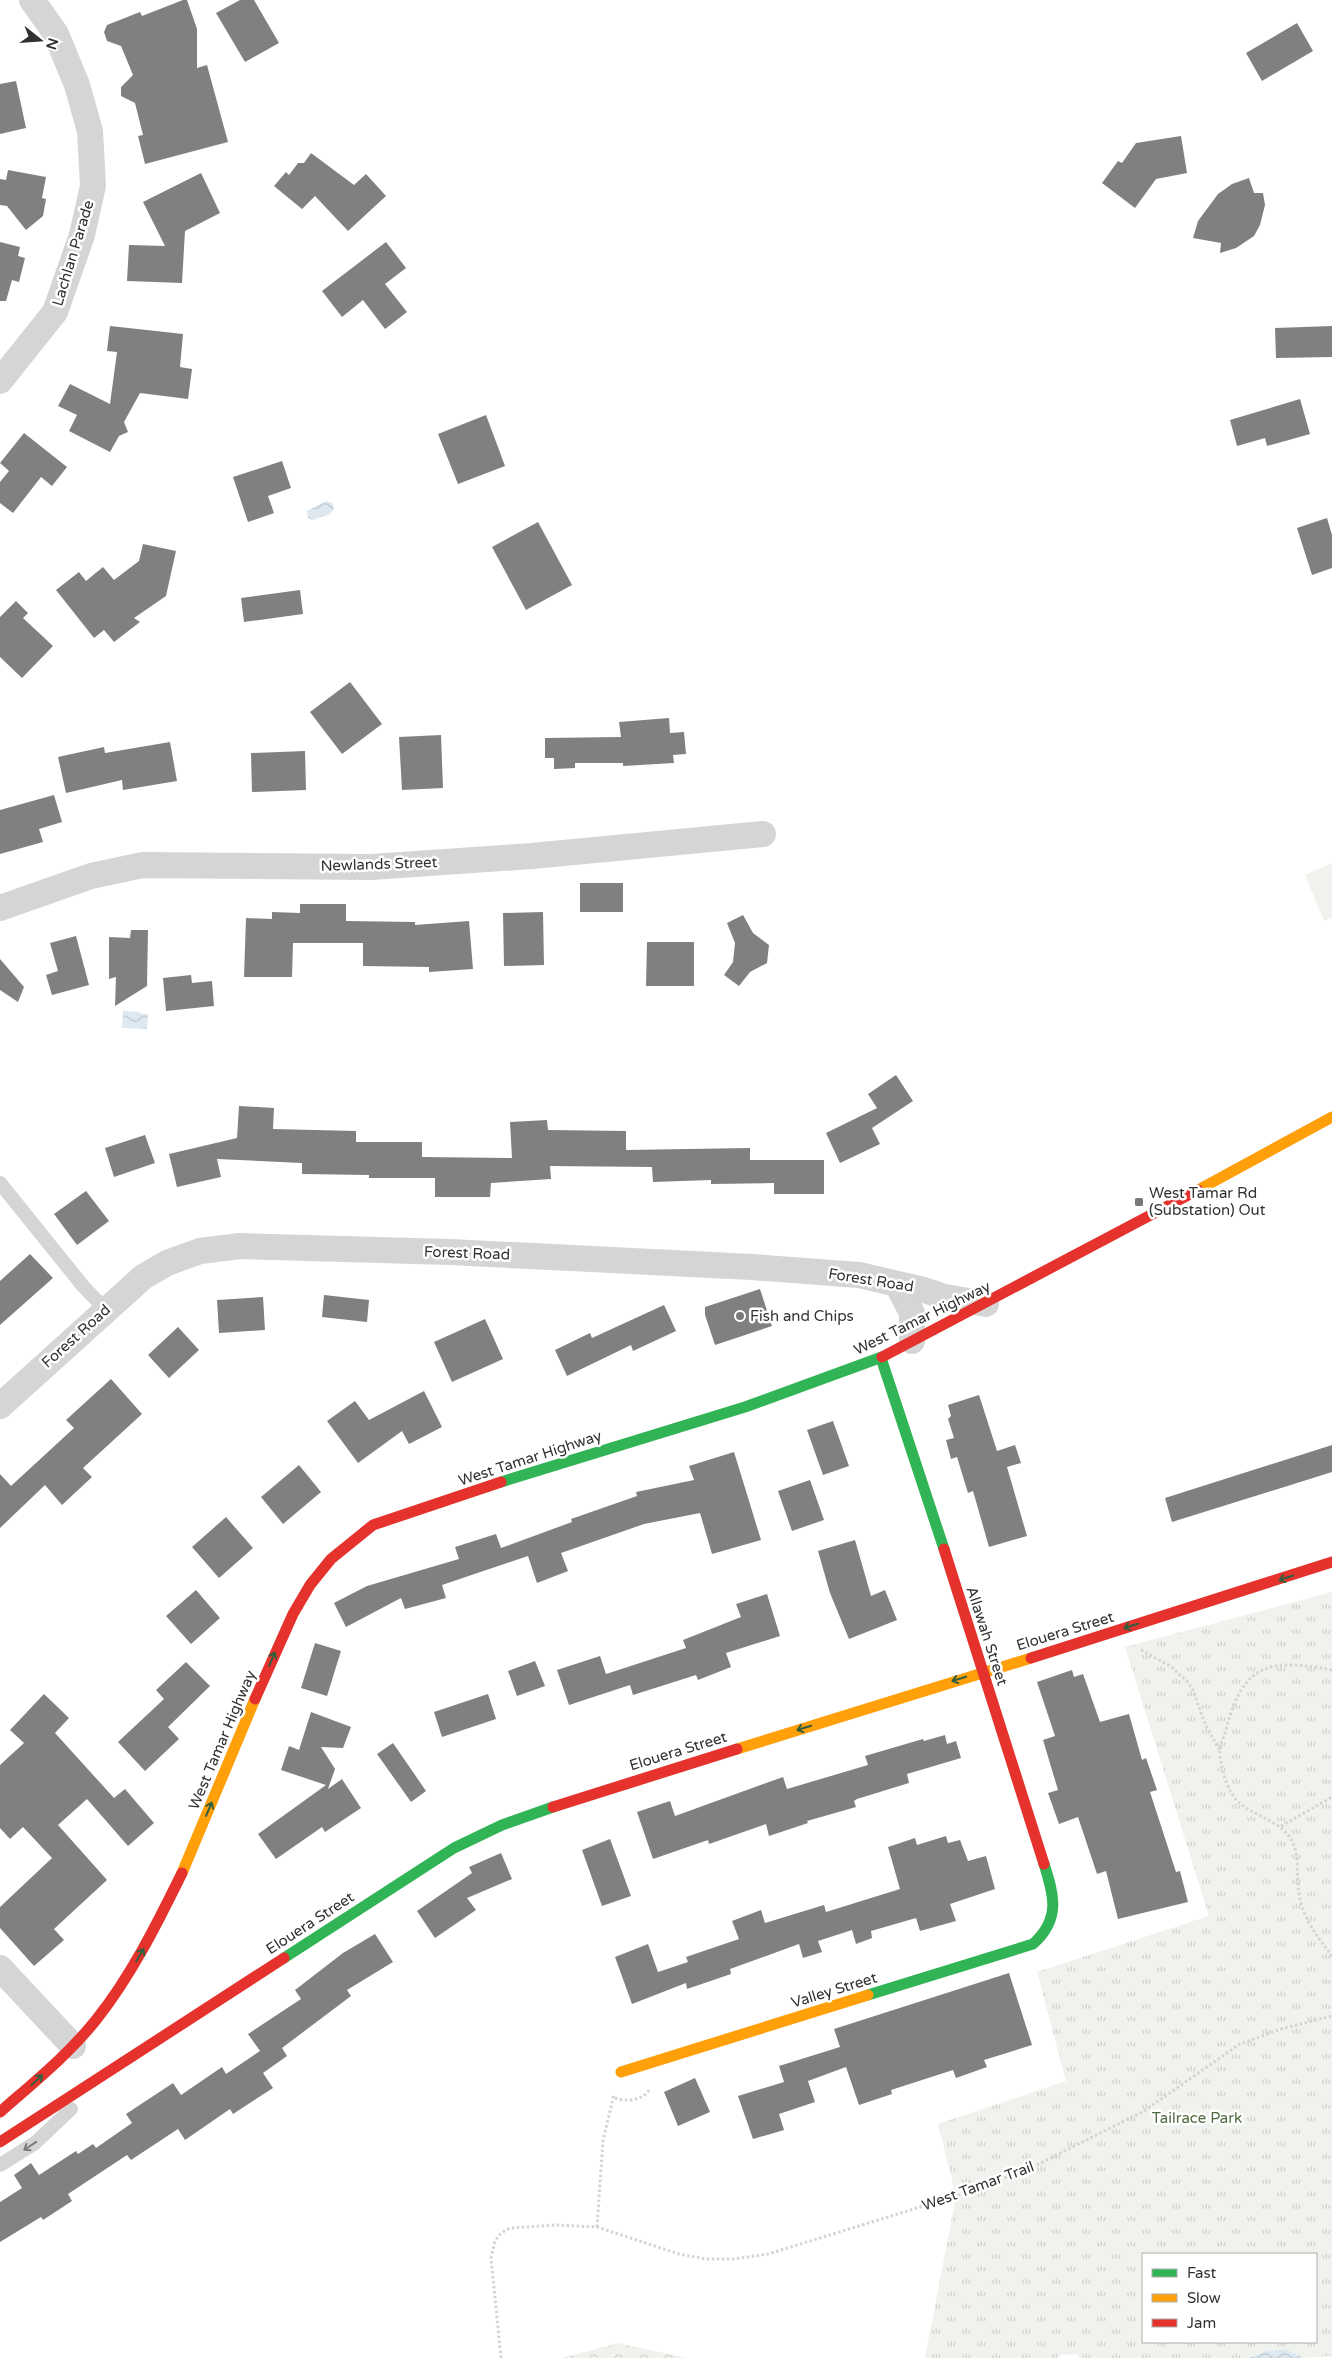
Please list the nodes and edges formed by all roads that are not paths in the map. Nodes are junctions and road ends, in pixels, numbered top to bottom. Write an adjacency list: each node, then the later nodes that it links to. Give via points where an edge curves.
1 (32, 0): 2 (street, Lachlan Parade, via 56,34 77,85 90,131 94,186 82,235 55,312)
2 (0, 381)
3 (763, 834): 4 (street, Newlands Street, via 532,856 371,867 143,865 91,876)
4 (0, 908)
5 (1332, 1117): 8 (main road, West Tamar Highway)
6 (0, 1183): 9 (lane)
7 (897, 1284): 8 (street, Forest Road); 9 (street, Forest Road, via 859,1275 752,1267 450,1252 240,1246 200,1252 167,1263 143,1277); 10 (street, via 912,1313)
8 (986, 1304): 10 (main road, West Tamar Highway)
9 (105, 1309): 12 (street, Forest Road)
10 (912, 1341): 11 (main road, West Tamar Highway)
11 (881, 1358): 14 (main road, Allawah Street); 17 (main road, West Tamar Highway, one-way to 11, via 106,2007 163,1915 293,1614 330,1559 373,1526 397,1517 745,1407)
12 (0, 1406)
13 (1332, 1562): 14 (main road, Elouera Street, one-way to 14, via 1200,1606)
14 (983, 1671): 15 (main road, Allawah Street, via 1054,1894); 19 (main road, Elouera Street, one-way to 19, via 502,1825 438,1858)
15 (1049, 1926): 18 (main road, Valley Street, via 1033,1944)
16 (0, 1968): 17 (street)
17 (73, 2046): 20 (main road, West Tamar Highway, one-way to 17)
18 (621, 2072)
19 (88, 2086): 21 (main road); 22 (lane, one-way to 22, via 71,2109 35,2142)
20 (0, 2112)
21 (0, 2142)
22 (0, 2165)

